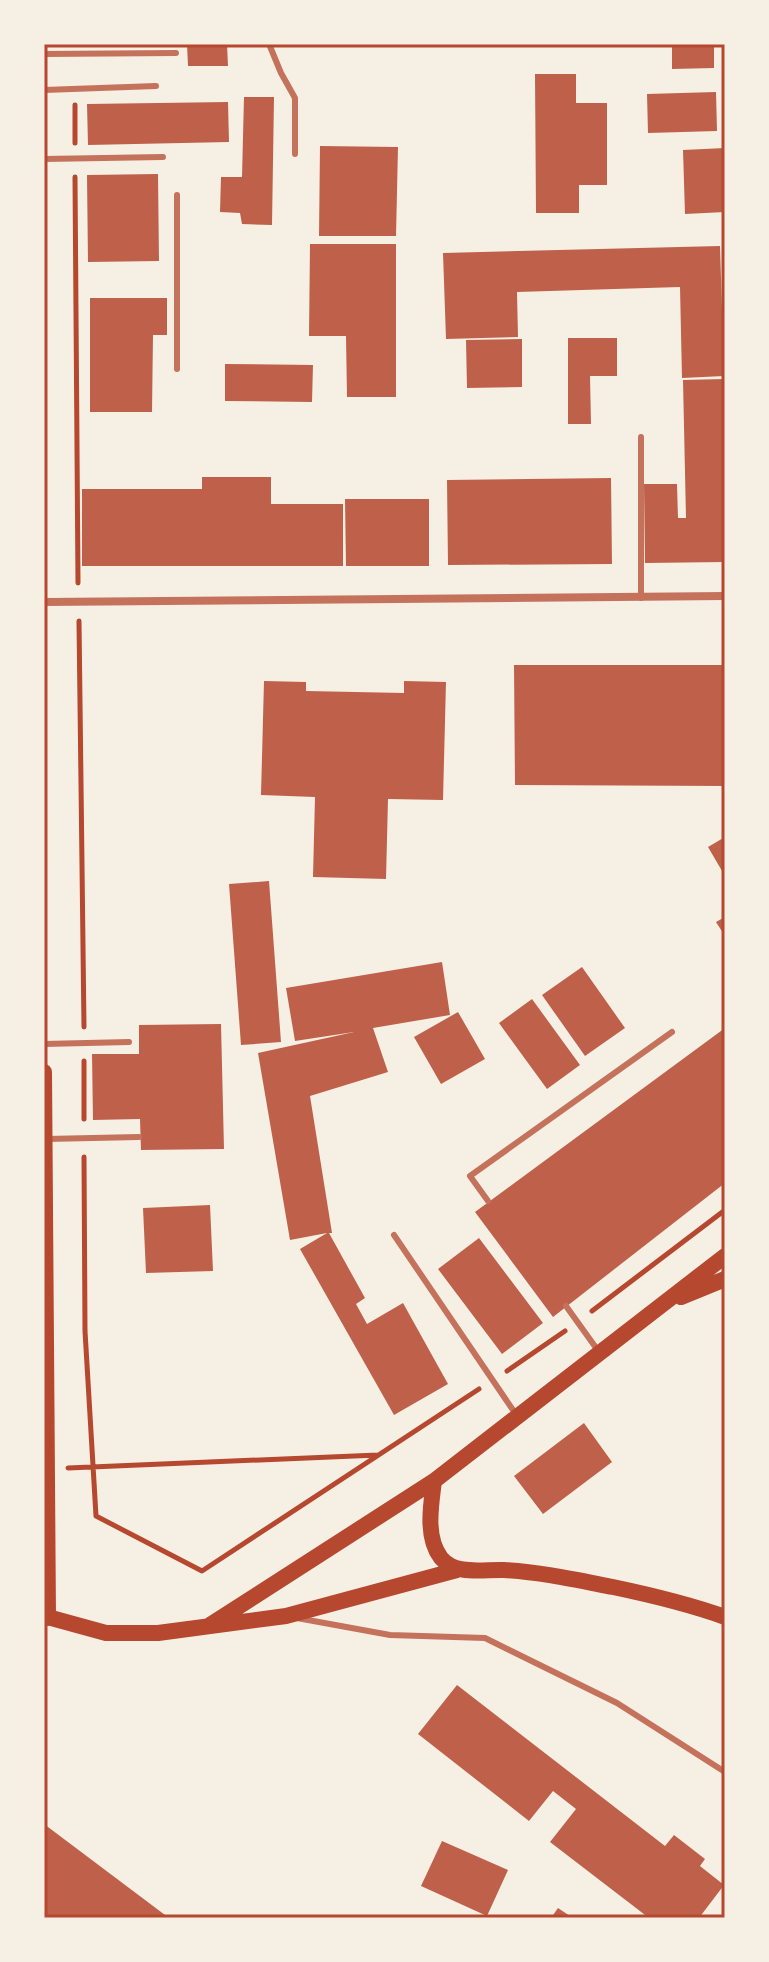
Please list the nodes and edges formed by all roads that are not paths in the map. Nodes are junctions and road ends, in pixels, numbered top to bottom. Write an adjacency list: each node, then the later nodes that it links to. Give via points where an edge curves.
1 (269, 44): 6 (lane, via 295,98)
2 (176, 53): 3 (lane)
3 (44, 54)
4 (156, 86): 5 (lane)
5 (44, 90)
6 (295, 154)
7 (163, 157): 8 (lane)
8 (44, 159)
9 (177, 195): 10 (lane)
10 (177, 369)
11 (641, 437): 13 (lane)
12 (725, 596): 13 (street)
13 (641, 598): 14 (street)
14 (44, 602)
15 (672, 1032): 21 (lane, via 470,1176)
16 (129, 1042): 17 (lane)
17 (44, 1044)
18 (44, 1072): 20 (main road)
19 (139, 1137): 20 (lane)
20 (45, 1139): 32 (main road)
21 (488, 1201)
22 (394, 1235): 28 (lane)
23 (725, 1256): 26 (main road)
24 (725, 1279): 26 (main road)
25 (566, 1306): 27 (lane)
26 (661, 1306): 27 (main road)
27 (600, 1353): 28 (main road)
28 (517, 1416): 29 (main road)
29 (434, 1481): 30 (main road, via 432,1540 442,1559); 34 (main road)
30 (457, 1570): 31 (main road); 33 (main road, via 536,1573)
31 (286, 1616): 34 (main road); 35 (lane, via 390,1635 485,1638 617,1703)
32 (46, 1617): 34 (main road, via 106,1633)
33 (725, 1617)
34 (210, 1625)
35 (725, 1772)

